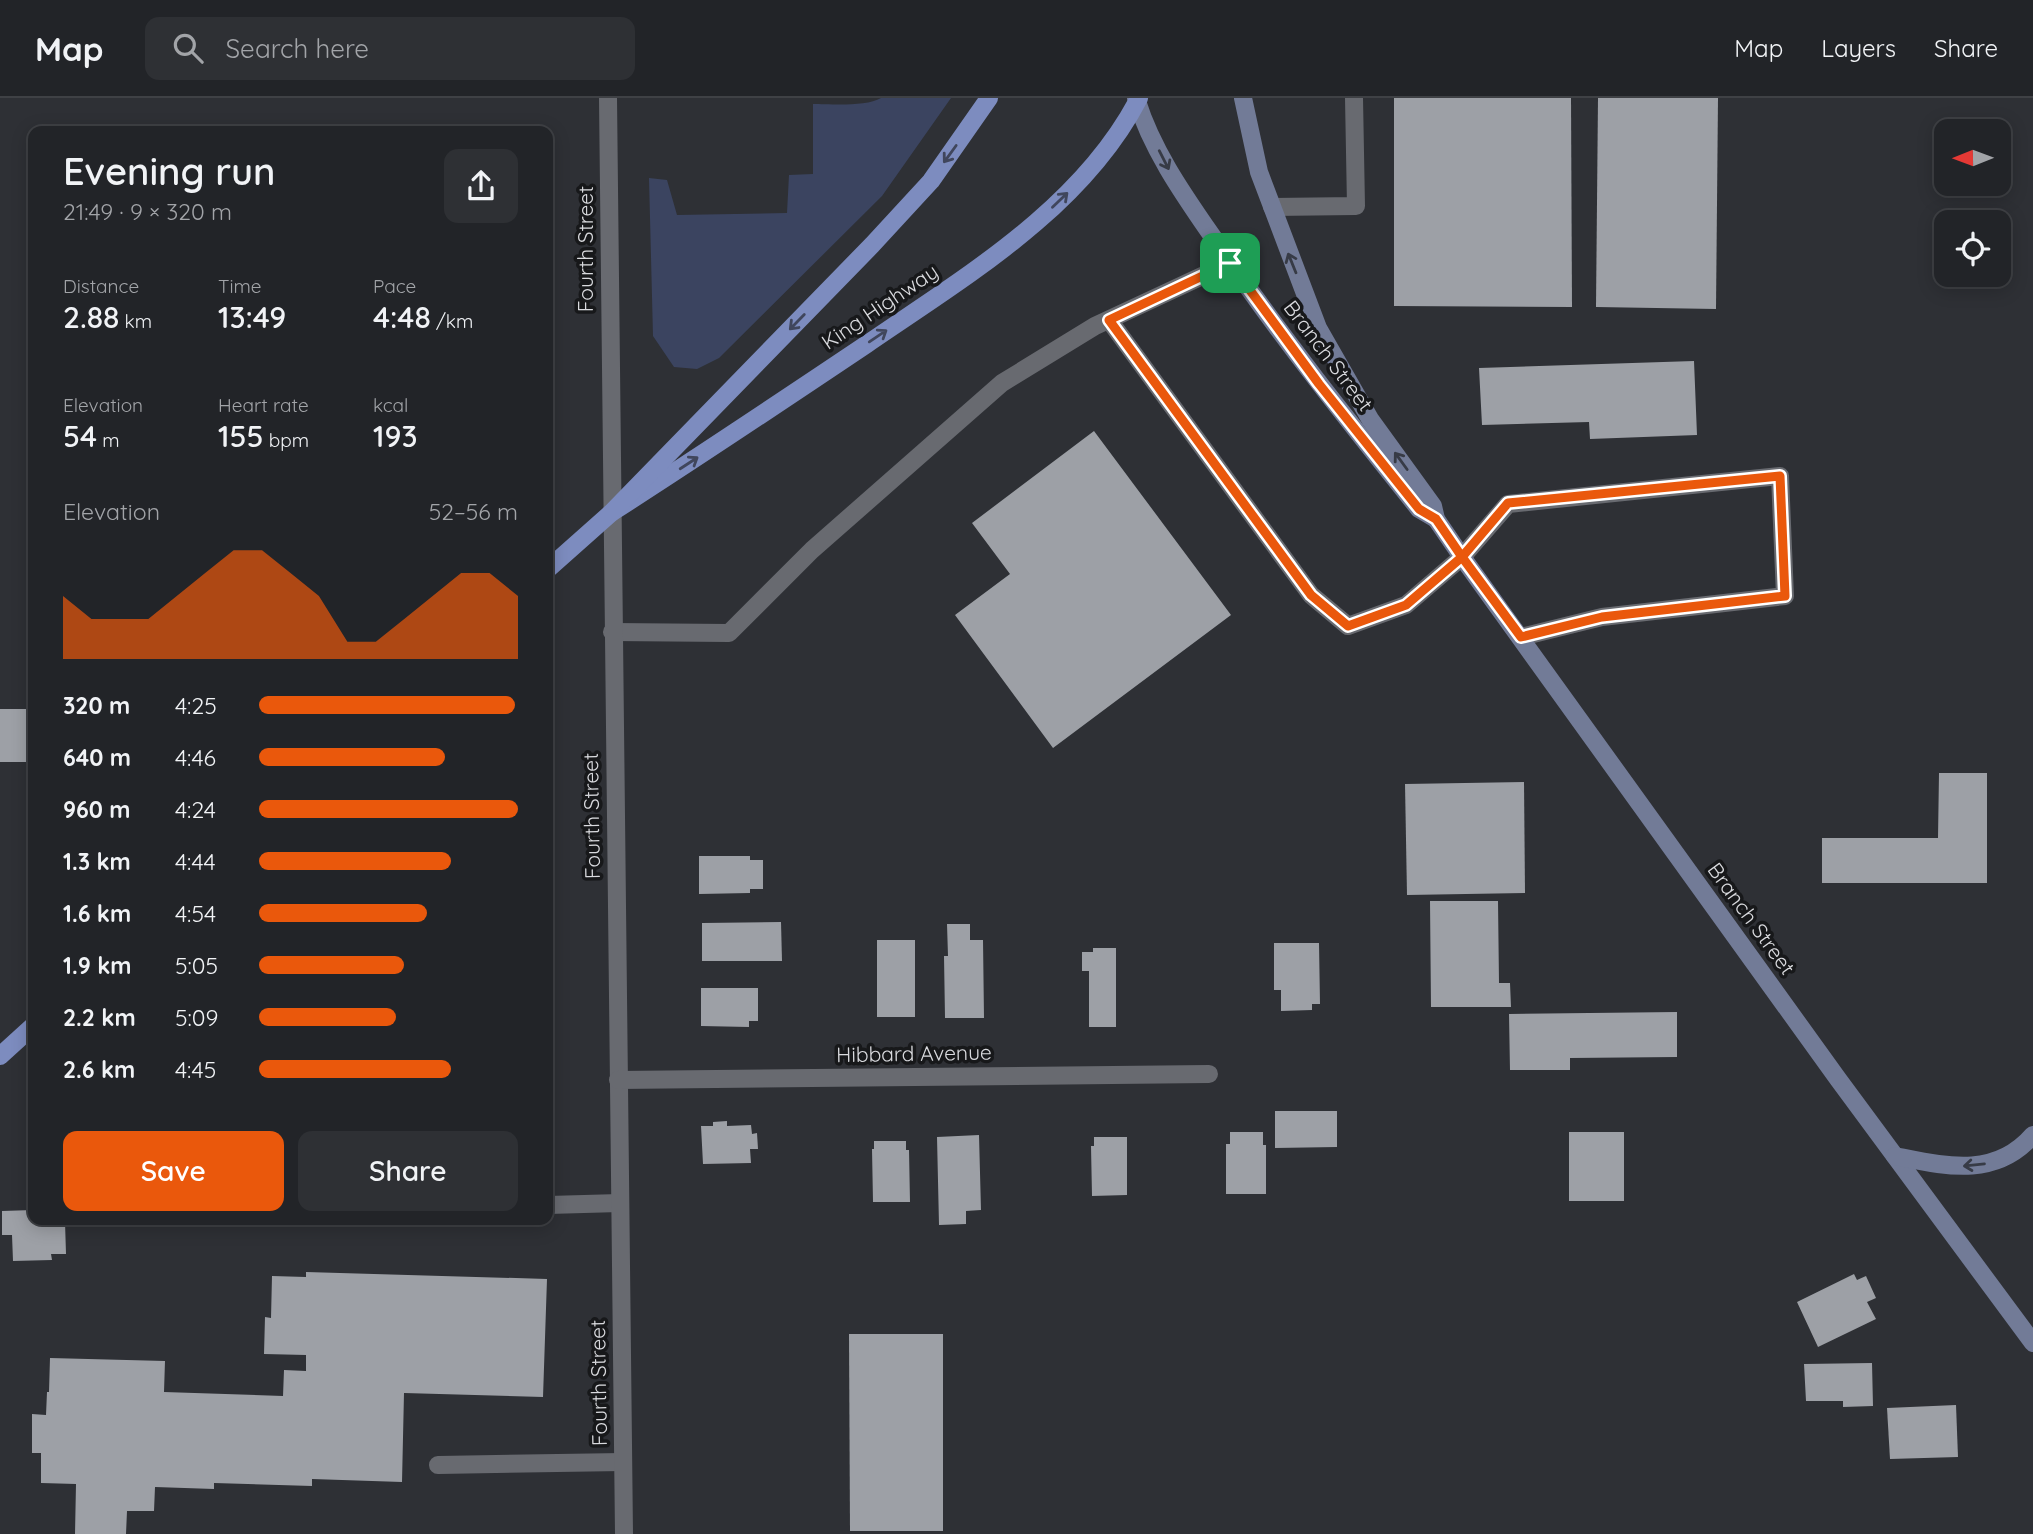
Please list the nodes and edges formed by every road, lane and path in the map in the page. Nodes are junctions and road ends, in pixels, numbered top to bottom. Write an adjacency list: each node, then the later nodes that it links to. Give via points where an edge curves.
1 (608, 98): 9 (street, Fourth Street)
2 (989, 98): 9 (main road, King Highway, one-way to 9, via 922,190)
3 (1243, 98): 6 (street, Branch Street)
4 (1354, 98): 6 (street, via 1356,205)
5 (1138, 99): 7 (street, Branch Street, one-way to 7, via 1169,170); 9 (main road, King Highway, one-way to 5, via 1004,248 1086,173)
6 (1272, 208): 10 (street, Branch Street, one-way to 6, via 1433,506 1370,419 1318,328)
7 (1230, 263): 8 (street); 10 (street, Branch Street, via 1419,509)
8 (1109, 320): 11 (street, via 1311,595 1348,626 1406,605); 13 (street, via 1002,383 812,550 729,633)
9 (611, 513): 12 (main road, King Highway); 13 (street, Fourth Street)
10 (1436, 519): 11 (street, Branch Street)
11 (1462, 557): 14 (street, Branch Street); 14 (street, via 1508,503 1780,476 1785,596 1602,617)
12 (553, 565)
13 (612, 632): 18 (street, Fourth Street)
14 (1521, 637): 20 (street, Branch Street)
15 (28, 1030): 16 (main road)
16 (0, 1055)
17 (1209, 1074): 18 (street, Hibbard Avenue)
18 (618, 1080): 21 (street, Fourth Street)
19 (2033, 1135): 20 (street, one-way to 20, via 2017,1151 1983,1165 1958,1166)
20 (1895, 1156): 23 (street, Branch Street)
21 (620, 1203): 22 (street); 24 (street, Fourth Street)
22 (553, 1205)
23 (2033, 1343)
24 (623, 1462): 25 (street); 26 (street, Fourth Street)
25 (438, 1465)
26 (624, 1534)

